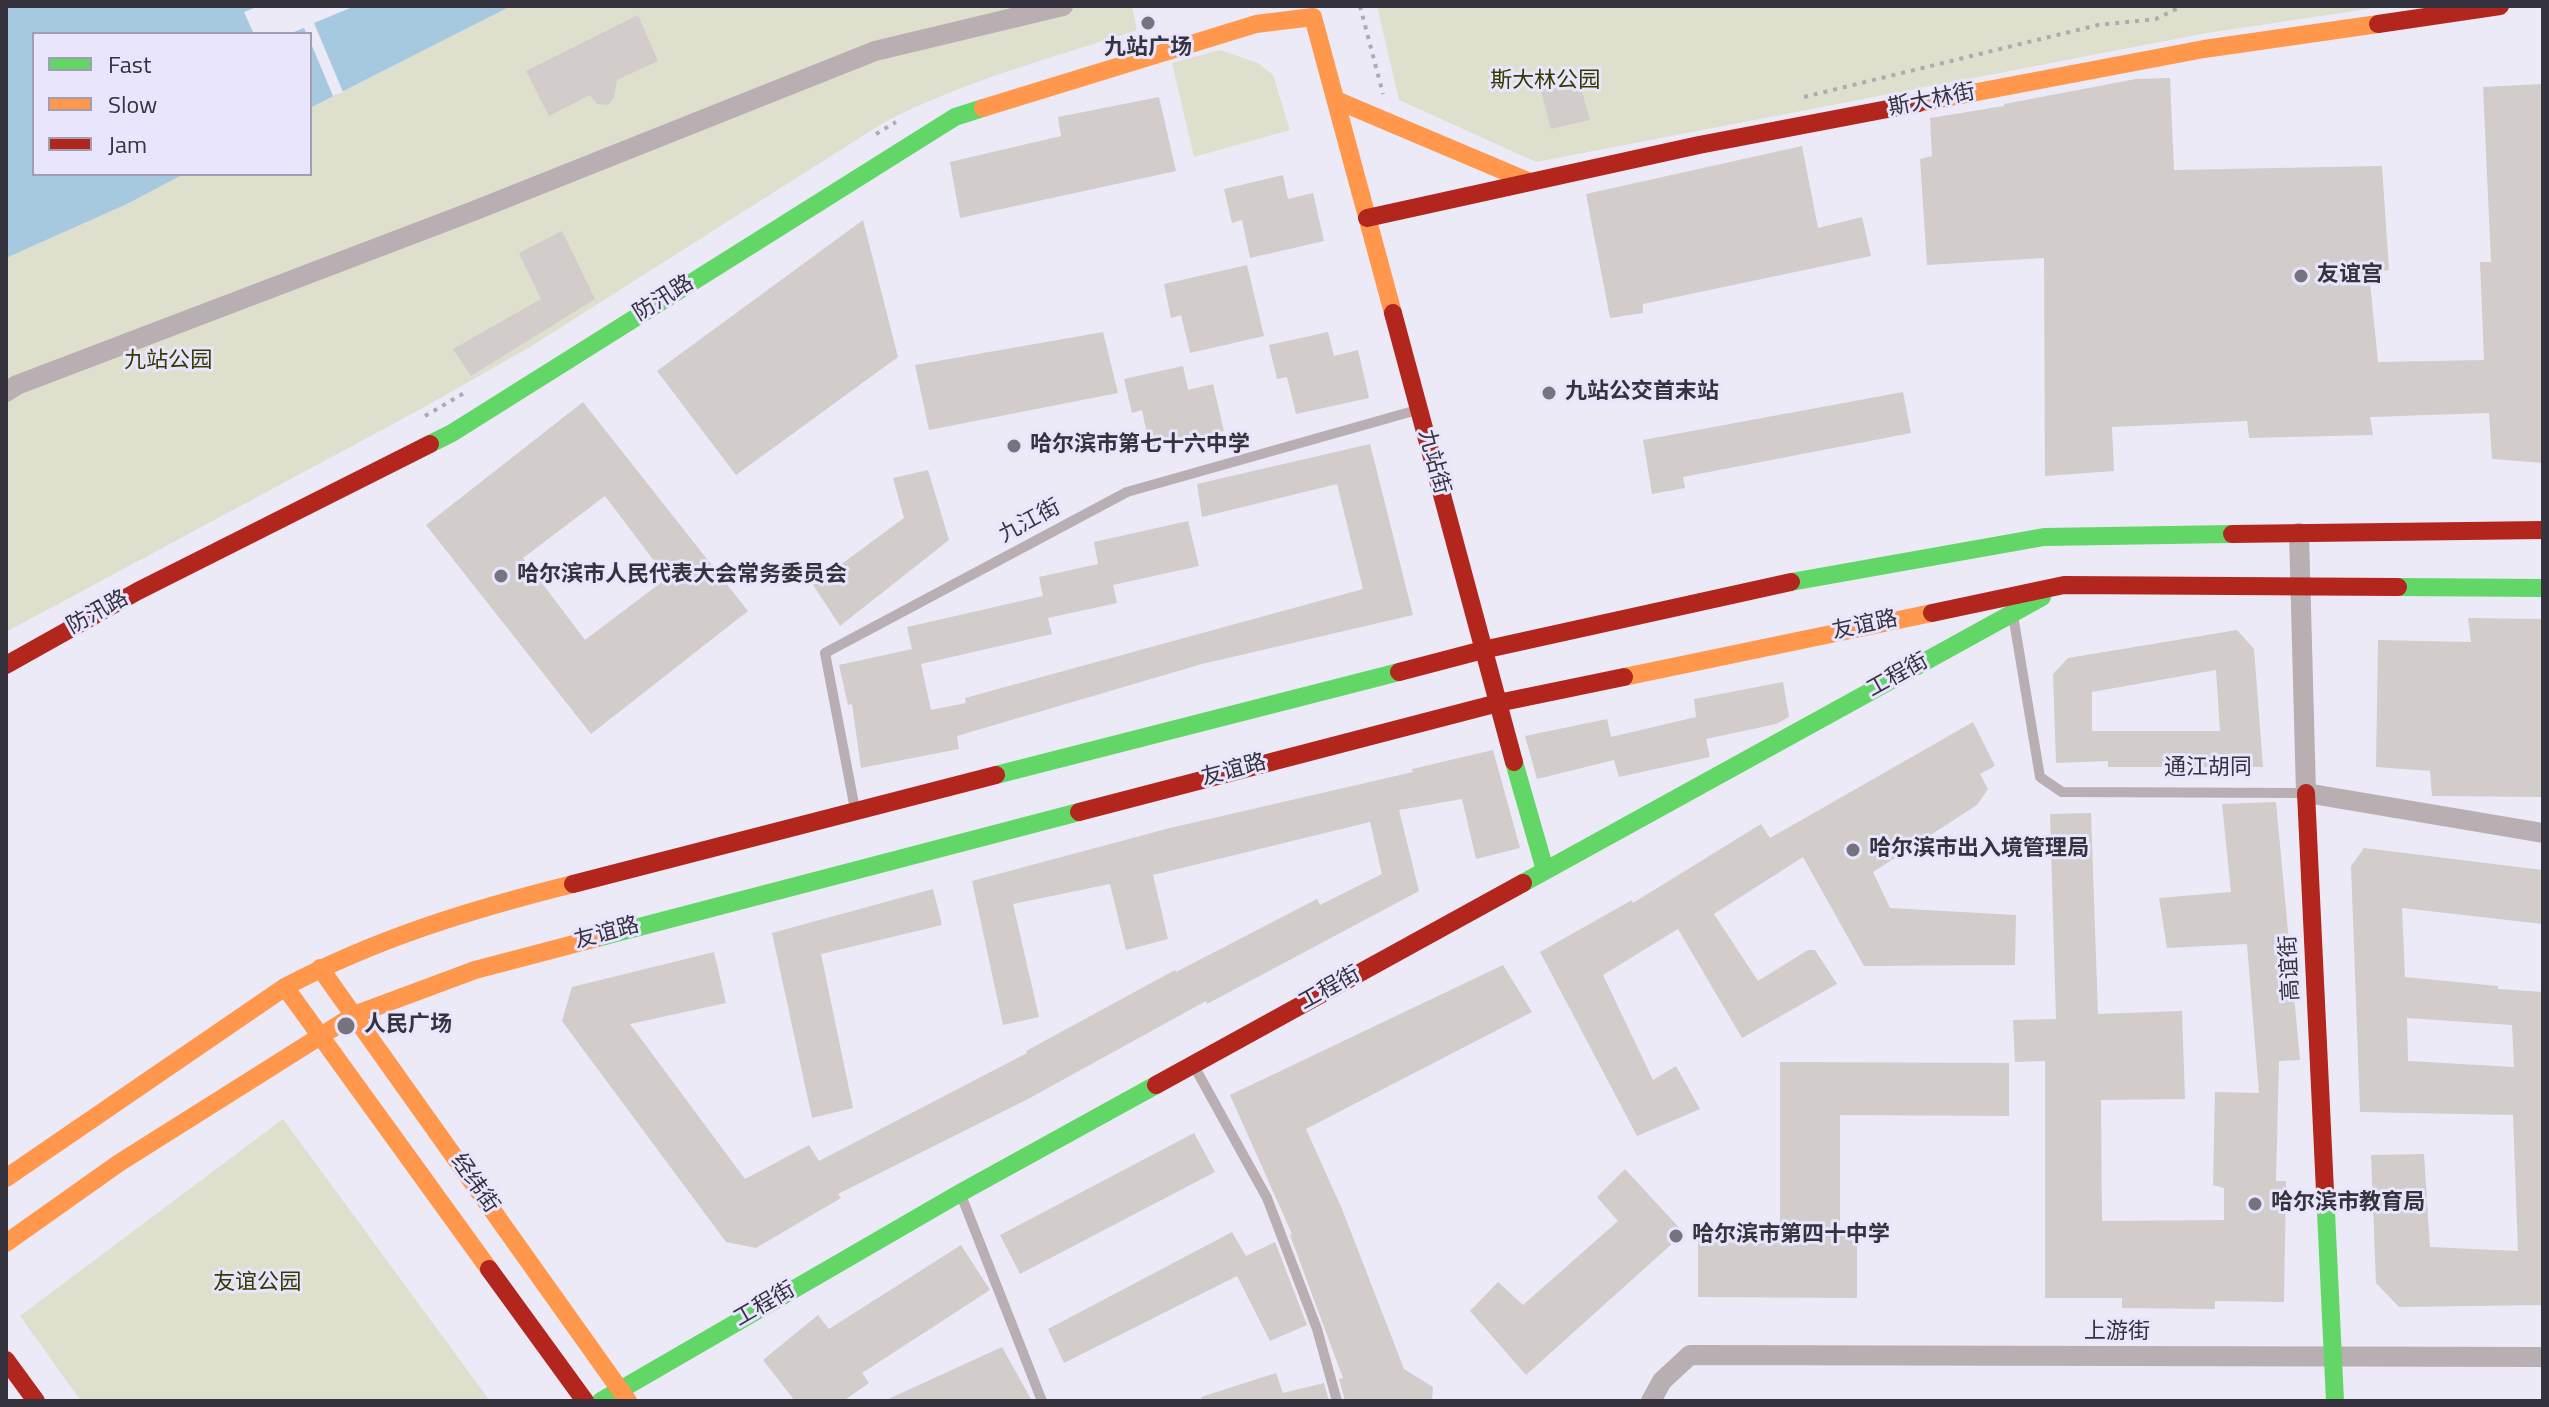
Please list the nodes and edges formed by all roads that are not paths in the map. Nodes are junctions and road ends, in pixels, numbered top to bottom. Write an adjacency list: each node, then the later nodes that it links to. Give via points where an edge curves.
1 (1063, 6): 7 (street, via 875,51)
2 (2500, 6): 5 (main road, 斯大林街, via 2204,49)
3 (1323, 54): 4 (main road, 九站街); 16 (main road, 防汛路, via 1313,17 1256,24 955,117 452,433 138,591)
4 (1336, 100): 5 (main road); 6 (main road, 九站街)
5 (1530, 182): 6 (main road, 斯大林街)
6 (1367, 218): 8 (main road, 九站街)
7 (6, 392)
8 (1419, 410): 15 (main road, 九站街); 19 (lane, 九江街, via 1127,492 825,653)
9 (2543, 530): 10 (main road)
10 (2299, 533): 12 (street, 高谊街); 15 (main road, via 2044,537 1796,581)
11 (2064, 585): 12 (main road, 友谊路); 14 (main road, 工程街); 17 (main road, 友谊路)
12 (2299, 588): 13 (main road, 友谊路); 18 (street, 高谊街)
13 (2543, 588)
14 (2013, 613): 18 (lane, 通江胡同, via 2040,777 2062,792); 21 (main road, 工程街)
15 (1483, 650): 17 (main road, 九站街); 19 (main road)
16 (6, 665)
17 (1498, 703): 21 (main road, 九站街); 24 (main road, 友谊路, via 533,953)
18 (2306, 793): 20 (street, 通江胡同); 31 (main road, 高谊街)
19 (855, 811): 22 (main road, via 483,907 409,929)
20 (2543, 833)
21 (1545, 870): 26 (main road, 工程街)
22 (320, 968): 23 (main road); 24 (main road, 经纬街)
23 (285, 987): 25 (main road, 经纬街); 27 (main road)
24 (354, 1015): 25 (main road, 友谊路); 33 (main road, 经纬街)
25 (319, 1035): 29 (main road, 友谊路, via 119,1163); 35 (main road, 经纬街)
26 (1193, 1064): 28 (main road, 工程街); 38 (lane, via 1267,1198 1317,1329)
27 (6, 1178)
28 (960, 1193): 33 (main road, 工程街); 37 (lane)
29 (6, 1243)
30 (2543, 1357): 31 (street, 上游街)
31 (2334, 1358): 39 (street, 上游街, via 1690,1355 1662,1381); 40 (main road, 高谊街)
32 (6, 1360): 34 (main road)
33 (624, 1395): 36 (main road, 工程街)
34 (36, 1401)
35 (585, 1401)
36 (601, 1401)
37 (1042, 1401)
38 (1337, 1401)
39 (1651, 1401)
40 (2335, 1401)

